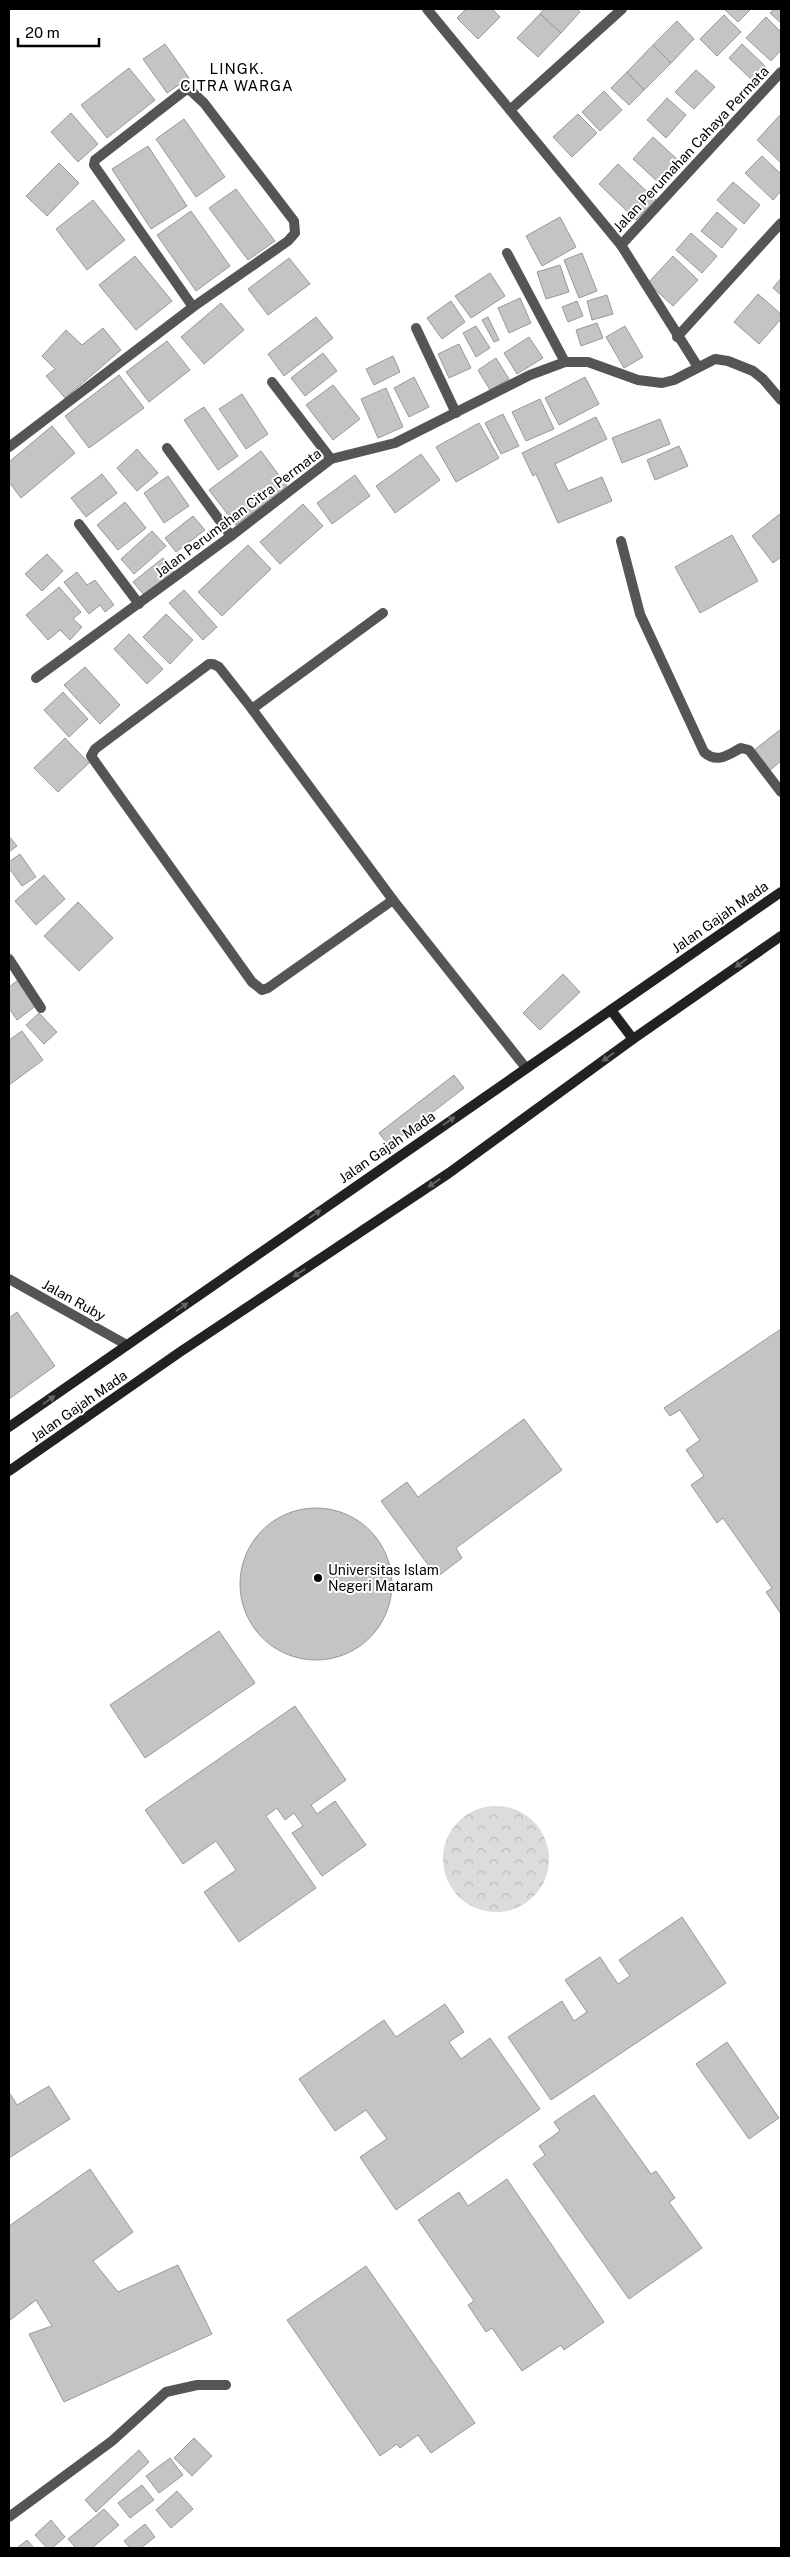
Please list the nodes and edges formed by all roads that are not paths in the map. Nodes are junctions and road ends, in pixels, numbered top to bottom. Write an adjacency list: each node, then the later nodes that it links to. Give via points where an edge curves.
1 (428, 9): 4 (street)
2 (622, 9): 4 (street)
3 (781, 72): 6 (street, Jalan Perumahan Cahaya Permata)
4 (510, 110): 6 (street)
5 (781, 223): 10 (street)
6 (621, 245): 10 (street)
7 (507, 253): 11 (street)
8 (193, 307): 8 (street, via 292,238 296,227 204,103 189,89 95,160 94,166); 16 (street)
9 (416, 328): 15 (street)
10 (677, 337): 12 (street)
11 (564, 362): 12 (street, Jalan Perumahan Citra Permata, via 588,362 638,380 662,384); 15 (street, Jalan Perumahan Citra Permata)
12 (698, 367): 14 (street, Jalan Perumahan Citra Permata, via 715,359 741,365 763,379)
13 (272, 382): 18 (street)
14 (781, 400)
15 (456, 412): 18 (street, Jalan Perumahan Citra Permata, via 395,443)
16 (9, 448)
17 (167, 448): 20 (street)
18 (331, 459): 20 (street, Jalan Perumahan Citra Permata)
19 (79, 524): 22 (street)
20 (231, 536): 22 (street, Jalan Perumahan Citra Permata)
21 (621, 541): 26 (street, via 640,614 704,752 721,759 741,748 749,750)
22 (138, 604): 24 (street, Jalan Perumahan Citra Permata)
23 (383, 613): 25 (street)
24 (36, 678)
25 (252, 709): 28 (street); 28 (street, via 219,667 209,664 95,749 91,756 252,982 262,990)
26 (781, 792)
27 (781, 892): 32 (main road, Jalan Gajah Mada)
28 (393, 900): 34 (street)
29 (781, 936): 33 (main road, Jalan Gajah Mada, one-way to 33)
30 (9, 959): 31 (street)
31 (41, 1008)
32 (611, 1010): 33 (main road); 34 (main road, Jalan Gajah Mada)
33 (633, 1039): 38 (main road, Jalan Gajah Mada, one-way to 38, via 449,1174 180,1352)
34 (526, 1068): 36 (main road, Jalan Gajah Mada, one-way to 34)
35 (9, 1279): 36 (street, Jalan Ruby)
36 (127, 1345): 37 (main road, Jalan Gajah Mada, one-way to 36)
37 (9, 1427)
38 (9, 1471)
39 (226, 2386): 40 (street, via 197,2385 166,2392 112,2441)
40 (9, 2517)

